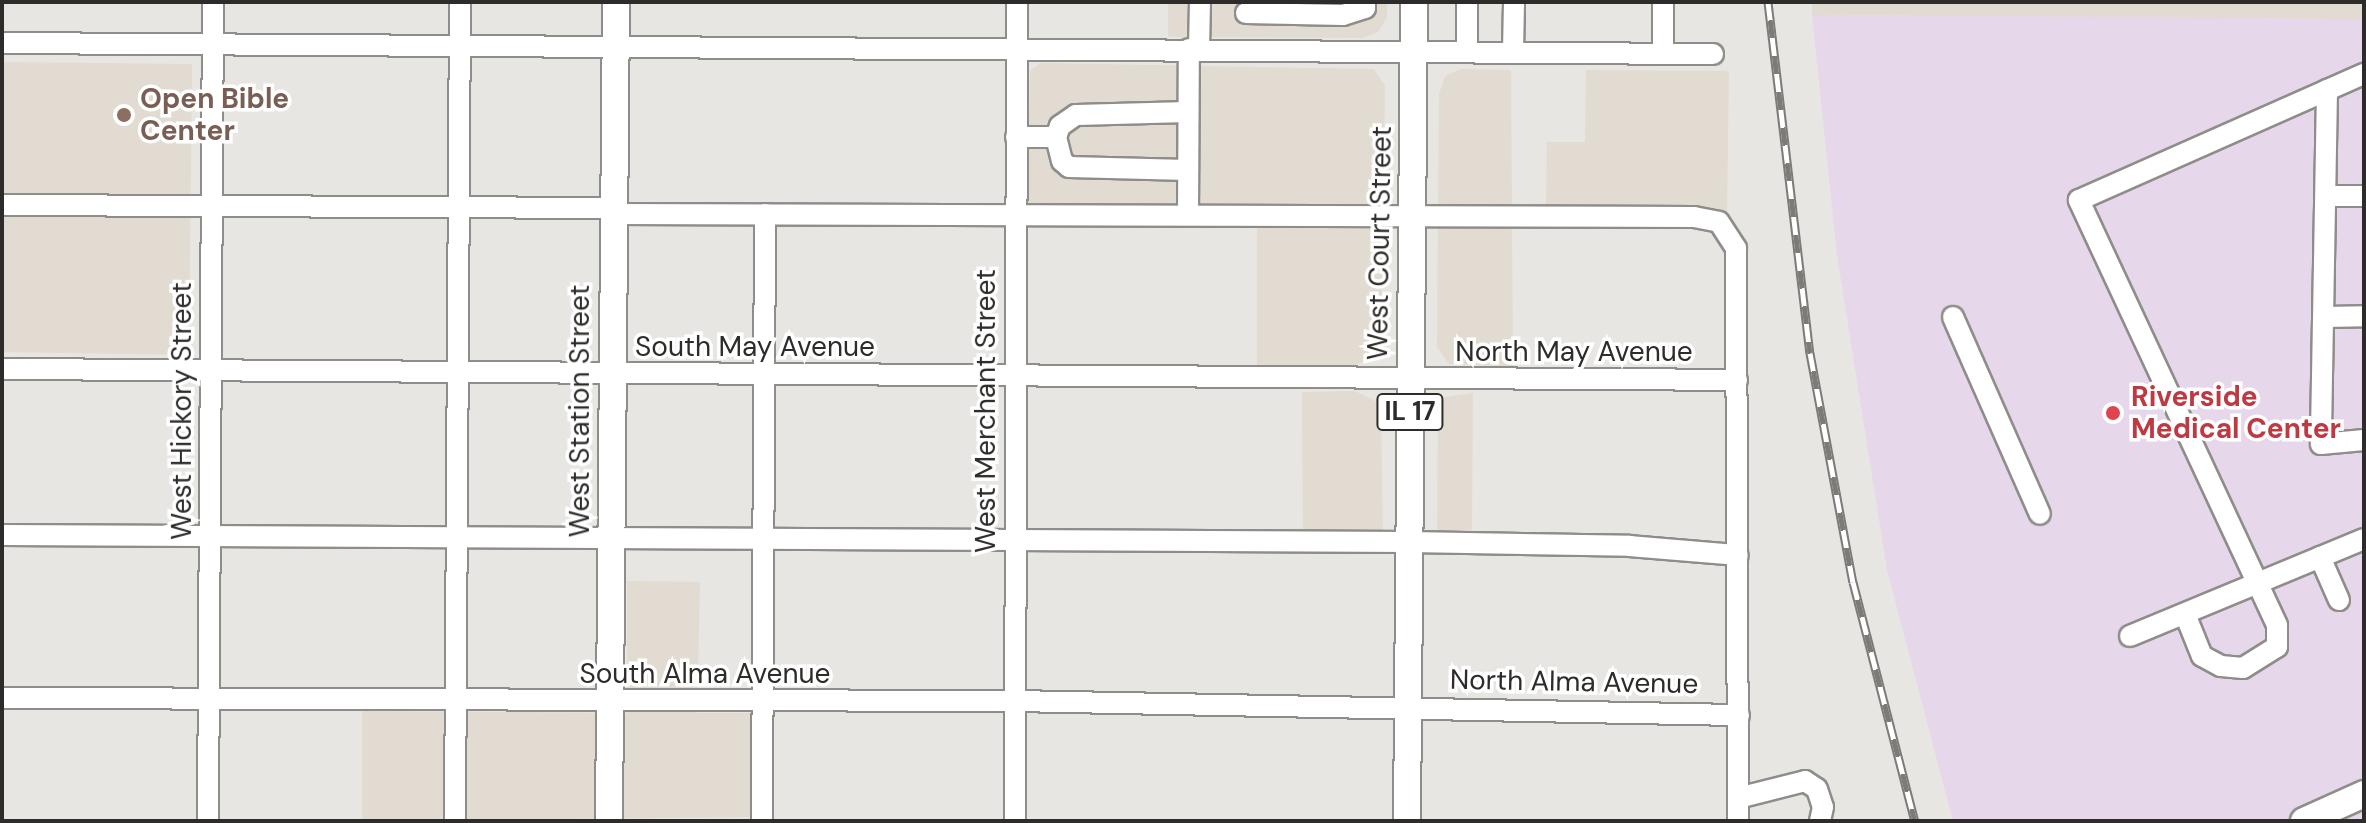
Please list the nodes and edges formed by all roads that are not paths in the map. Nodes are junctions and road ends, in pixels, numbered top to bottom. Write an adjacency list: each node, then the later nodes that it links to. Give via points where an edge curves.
1 (213, 2): 14 (street, West Hickory Street)
2 (460, 2): 15 (street)
3 (616, 2): 16 (main road, West Station Street)
4 (1017, 2): 17 (street, West Merchant Street)
5 (1200, 2): 18 (street)
6 (1365, 2): 12 (street, via 1365,8)
7 (1414, 2): 21 (main road, West Court Street / IL 17)
8 (1467, 2): 22 (street)
9 (1514, 2): 23 (street)
10 (1663, 2): 24 (street)
11 (1246, 7): 12 (street); 19 (street)
12 (1343, 15): 20 (street)
13 (2, 43): 14 (street)
14 (212, 44): 15 (street); 35 (street, West Hickory Street)
15 (460, 45): 16 (street); 36 (street)
16 (615, 46): 17 (street); 37 (main road, West Station Street)
17 (1017, 48): 18 (street); 29 (street, West Merchant Street)
18 (1194, 49): 19 (street); 28 (street)
19 (1245, 49): 20 (street)
20 (1342, 49): 21 (street)
21 (1414, 50): 22 (street); 41 (main road, West Court Street / IL 17)
22 (1467, 50): 23 (street)
23 (1513, 51): 24 (street)
24 (1663, 53): 25 (street)
25 (1713, 54)
26 (2364, 74): 27 (street)
27 (2327, 90): 32 (street); 65 (street, via 2079,200)
28 (1188, 112): 30 (street, via 1076,115 1060,126); 31 (street)
29 (1016, 137): 30 (street); 39 (street, West Merchant Street)
30 (1056, 137): 31 (street, via 1062,161 1069,167)
31 (1188, 170): 40 (street)
32 (2326, 196): 33 (street); 44 (street)
33 (2364, 196)
34 (2, 205): 35 (street)
35 (212, 206): 36 (street); 46 (street, West Hickory Street)
36 (459, 207): 37 (street); 47 (street)
37 (614, 211): 38 (street); 48 (main road, West Station Street)
38 (765, 214): 39 (street); 49 (street)
39 (1015, 215): 40 (street); 50 (street, West Merchant Street)
40 (1188, 215): 41 (street)
41 (1412, 216): 51 (main road, West Court Street / IL 17); 52 (street, via 1719,222 1736,248)
42 (2364, 316): 44 (street)
43 (1953, 317): 54 (street)
44 (2325, 317): 53 (street, via 2321,444)
45 (2, 369): 46 (street, South May Avenue)
46 (211, 371): 47 (street, South May Avenue); 56 (street, West Hickory Street)
47 (458, 373): 48 (street, South May Avenue); 57 (street)
48 (613, 374): 49 (street, South May Avenue); 58 (main road, West Station Street)
49 (764, 375): 50 (street, South May Avenue); 59 (street)
50 (1013, 377): 51 (street, South May Avenue); 61 (street, West Merchant Street)
51 (1411, 380): 52 (street, North May Avenue); 62 (main road, West Court Street / IL 17)
52 (1737, 380): 63 (street)
53 (2364, 440)
54 (2040, 514)
55 (2, 535): 56 (street)
56 (210, 536): 57 (street); 70 (street, West Hickory Street)
57 (457, 538): 58 (street); 71 (street)
58 (611, 539): 59 (street); 73 (main road, West Station Street)
59 (763, 539): 61 (street); 74 (street)
60 (2364, 539): 64 (street)
61 (1013, 540): 62 (street); 72 (street, West Merchant Street)
62 (1409, 542): 63 (street, via 1630,546); 75 (main road, West Court Street / IL 17)
63 (1738, 555): 76 (street)
64 (2320, 557): 65 (street); 66 (street)
65 (2256, 584): 67 (street); 67 (street, via 2280,633 2277,647 2261,661 2243,668 2221,666 2202,656)
66 (2339, 600)
67 (2185, 614): 68 (street)
68 (2130, 636)
69 (2, 698): 70 (street, South Alma Avenue)
70 (209, 700): 71 (street, South Alma Avenue); 79 (street, West Hickory Street)
71 (456, 701): 73 (street, South Alma Avenue); 80 (street)
72 (1014, 701): 74 (street, South Alma Avenue); 75 (street, South Alma Avenue); 83 (street, West Merchant Street)
73 (610, 702): 74 (street, South Alma Avenue); 81 (main road, West Station Street)
74 (763, 702): 82 (street)
75 (1407, 706): 76 (street, North Alma Avenue); 84 (main road, West Court Street / IL 17)
76 (1739, 715): 78 (street)
77 (2364, 794): 87 (main road)
78 (1738, 798): 85 (street); 86 (street, via 1805,781 1817,789 1823,807)
79 (208, 821)
80 (455, 821)
81 (609, 821)
82 (762, 821)
83 (1015, 821)
84 (1407, 821)
85 (1738, 821)
86 (1820, 821)
87 (2304, 821)

